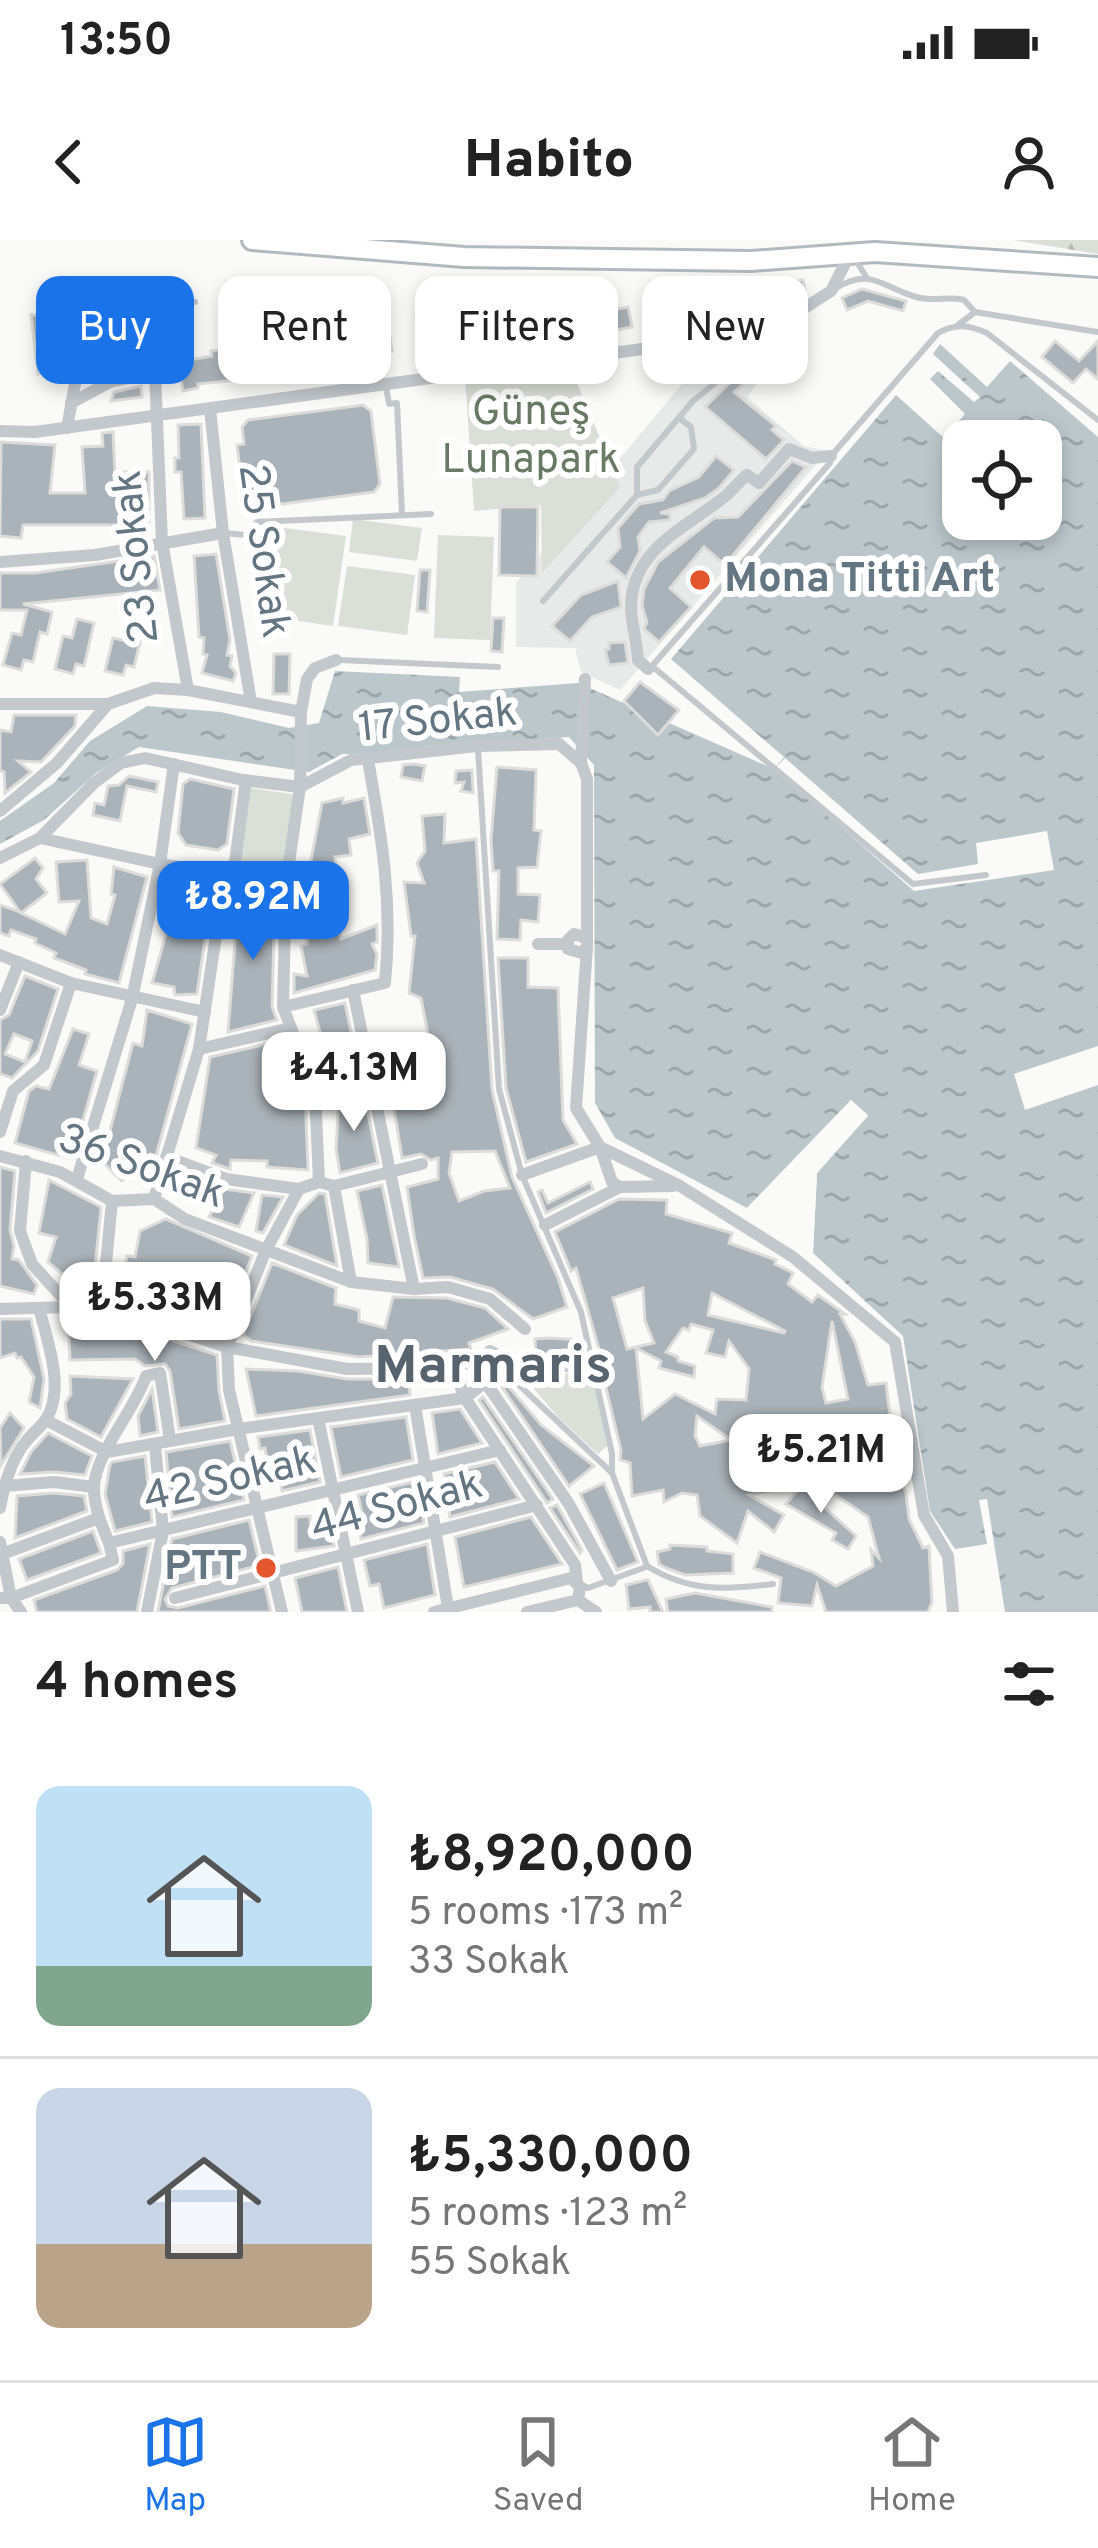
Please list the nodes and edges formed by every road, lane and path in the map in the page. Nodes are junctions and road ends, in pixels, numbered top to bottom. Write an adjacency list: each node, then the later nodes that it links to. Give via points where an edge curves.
1 (252, 240): 2 (street, via 464,257 751,261)
2 (851, 253): 3 (street); 4 (lane); 5 (street)
3 (1098, 268)
4 (867, 278): 5 (lane); 7 (lane, via 916,297 964,300)
5 (831, 291): 6 (street)
6 (808, 306)
7 (975, 312): 8 (lane); 9 (lane)
8 (958, 325): 20 (lane, via 987,333); 23 (lane, via 938,333)
9 (1098, 332)
10 (642, 349): 11 (street)
11 (391, 382)
12 (75, 384): 16 (street)
13 (379, 384): 17 (street)
14 (386, 384): 26 (lane, via 389,404 397,403)
15 (717, 384): 19 (lane)
16 (71, 403): 18 (street, via 110,382 155,372); 21 (street)
17 (211, 409): 18 (street); 27 (street, 25 Sokak)
18 (157, 416): 21 (street); 28 (street, 23 Sokak)
19 (679, 418): 24 (lane, via 637,467); 24 (lane, via 691,427 694,449 658,490)
20 (1098, 420)
21 (67, 428): 22 (street)
22 (0, 431)
23 (831, 456): 33 (street, via 789,448 760,483 747,476 663,542 636,578 631,601 638,660); 50 (lane, via 652,666 913,884)
24 (638, 495): 30 (lane)
25 (430, 514): 26 (lane)
26 (402, 515): 27 (lane, via 257,522 245,535)
27 (223, 533): 28 (street); 36 (street, 25 Sokak)
28 (162, 542): 29 (street); 35 (street, 23 Sokak)
29 (0, 562)
30 (543, 601)
31 (336, 660): 32 (lane); 39 (street, via 307,679)
32 (498, 668)
33 (648, 669)
34 (585, 680): 42 (street)
35 (188, 690): 36 (street); 38 (street, via 154,688)
36 (251, 702): 39 (street)
37 (0, 704): 38 (street)
38 (108, 704): 46 (street, via 57,764)
39 (301, 715): 45 (street)
40 (477, 746): 41 (street, 17 Sokak); 42 (street, 17 Sokak, via 560,744); 75 (lane, via 499,1089)
41 (368, 760): 45 (street, 17 Sokak); 58 (street, via 388,868 389,941 385,983)
42 (580, 763): 53 (street, via 587,779)
43 (174, 764): 44 (street); 47 (street, via 121,763); 49 (street)
44 (246, 780): 45 (street); 51 (street)
45 (299, 782): 52 (street)
46 (0, 811)
47 (40, 838): 48 (street); 49 (street)
48 (0, 857)
49 (160, 864): 51 (street); 59 (street)
50 (986, 875)
51 (229, 876): 52 (street); 62 (street)
52 (286, 884): 60 (street)
53 (587, 942): 54 (street, via 574,954 568,944); 69 (street, via 575,1108)
54 (538, 944)
55 (0, 956): 56 (street)
56 (19, 962): 57 (street); 61 (street)
57 (71, 983): 59 (street); 68 (street, via 44,1065 13,1091)
58 (353, 990): 60 (street); 66 (street)
59 (132, 999): 62 (street); 76 (street)
60 (283, 1007): 63 (street)
61 (0, 1010)
62 (205, 1012): 64 (street)
63 (291, 1028): 64 (street); 67 (street)
64 (200, 1049): 71 (street)
65 (418, 1066): 66 (street)
66 (369, 1076): 67 (street); 74 (street)
67 (315, 1091): 77 (street)
68 (0, 1132)
69 (600, 1147): 75 (street); 79 (street); 80 (street)
70 (0, 1156): 72 (street, 36 Sokak)
71 (166, 1157): 81 (street); 82 (street)
72 (26, 1161): 76 (street, 36 Sokak); 89 (street, via 20,1231 32,1264)
73 (422, 1164): 74 (street)
74 (388, 1174): 78 (street); 87 (street)
75 (522, 1175): 84 (lane)
76 (76, 1179): 83 (street, 36 Sokak)
77 (319, 1182): 78 (street); 81 (street)
78 (334, 1186): 86 (street)
79 (680, 1186): 80 (street); 137 (street, via 793,1257 895,1342 924,1515 948,1556)
80 (620, 1187): 84 (street)
81 (299, 1190): 85 (street)
82 (154, 1199): 83 (street, 36 Sokak); 85 (street, 36 Sokak)
83 (112, 1201): 88 (street)
84 (545, 1225): 95 (lane, via 581,1312)
85 (266, 1250): 86 (street, 36 Sokak); 93 (street)
86 (351, 1282): 87 (street, 36 Sokak)
87 (413, 1289): 92 (street, 36 Sokak, via 448,1287 490,1299)
88 (102, 1306): 89 (street); 93 (street)
89 (71, 1307): 91 (street)
90 (1, 1308): 91 (street)
91 (39, 1308): 102 (street, via 53,1368)
92 (525, 1329)
93 (227, 1347): 96 (street, via 347,1369); 103 (street)
94 (490, 1351): 95 (street, via 524,1368)
95 (592, 1365): 109 (lane)
96 (453, 1368): 97 (street, via 479,1358); 99 (street)
97 (502, 1369): 98 (street); 109 (lane)
98 (486, 1383): 99 (street); 124 (street)
99 (465, 1398): 100 (street); 106 (street)
100 (416, 1405): 101 (street); 108 (street)
101 (318, 1418): 103 (street); 112 (street)
102 (46, 1420): 107 (street); 110 (street, via 24,1442)
103 (238, 1429): 104 (street); 115 (street)
104 (170, 1439): 105 (street); 107 (street, via 160,1373 146,1376)
105 (155, 1446): 107 (street); 117 (street)
106 (500, 1450): 108 (street, 42 Sokak); 113 (street)
107 (107, 1452): 111 (street)
108 (423, 1469): 112 (street, 42 Sokak); 118 (street)
109 (612, 1473): 122 (lane)
110 (4, 1486): 111 (street); 114 (street)
111 (94, 1487): 116 (street)
112 (332, 1490): 115 (street, 42 Sokak); 121 (street)
113 (537, 1505): 118 (street, 44 Sokak); 125 (street, via 574,1564)
114 (0, 1508)
115 (258, 1508): 117 (street, 42 Sokak); 123 (street)
116 (99, 1518): 119 (street); 120 (street)
117 (163, 1532): 119 (street, 42 Sokak); 132 (street)
118 (437, 1532): 121 (street, 44 Sokak); 130 (street)
119 (109, 1544): 127 (street, 42 Sokak, via 113,1560)
120 (1, 1548): 127 (street)
121 (348, 1556): 123 (street, 44 Sokak); 134 (street)
122 (646, 1566): 124 (lane); 126 (lane, via 675,1583)
123 (273, 1573): 128 (street, 44 Sokak); 133 (street)
124 (611, 1581): 125 (lane)
125 (577, 1583): 129 (street); 130 (street)
126 (773, 1584)
127 (6, 1598): 131 (street)
128 (175, 1598)
129 (578, 1600): 135 (street); 136 (street)
130 (441, 1610)
131 (21, 1612)
132 (147, 1612)
133 (282, 1612)
134 (358, 1612)
135 (527, 1612)
136 (596, 1612)
137 (953, 1612)

